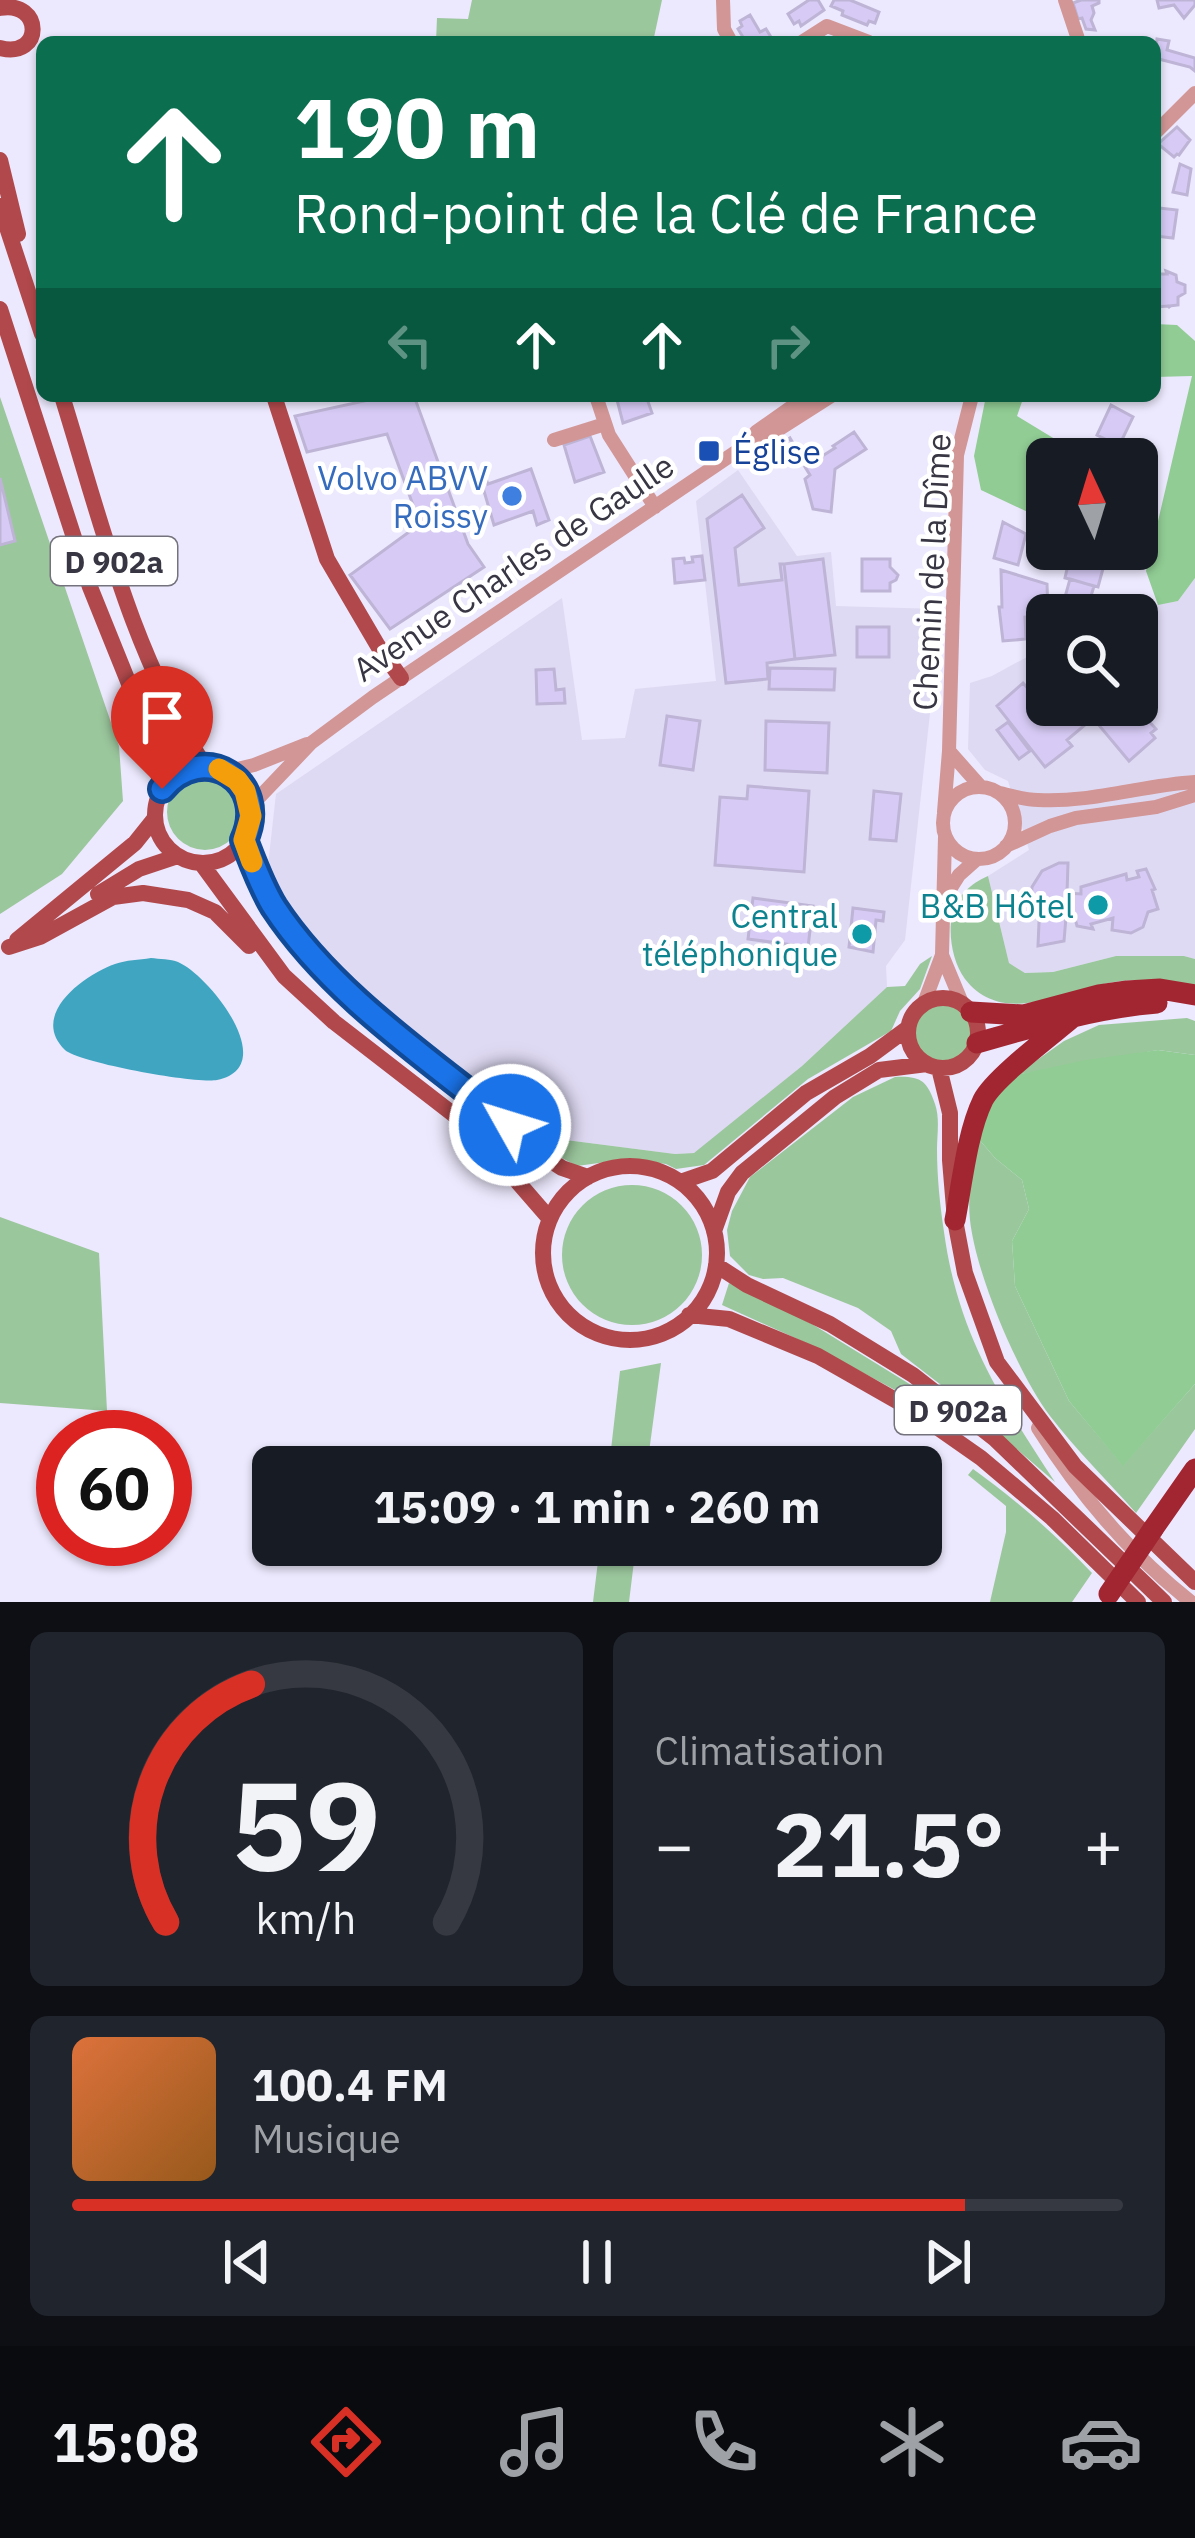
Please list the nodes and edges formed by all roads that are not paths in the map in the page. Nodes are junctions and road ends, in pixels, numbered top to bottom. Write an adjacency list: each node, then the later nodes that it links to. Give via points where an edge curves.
1 (723, 0): 4 (street)
2 (1065, 0): 7 (street)
3 (13, 5): 8 (main road, via 30,16)
4 (728, 36)
5 (811, 36): 6 (street, via 827,26)
6 (853, 36)
7 (1077, 36)
8 (36, 41): 9 (main road)
9 (2, 52)
10 (1195, 93): 11 (street)
11 (1161, 127)
12 (0, 160): 14 (main road)
13 (0, 206): 14 (main road)
14 (26, 282): 16 (main road)
15 (0, 309): 34 (main road, D 902a)
16 (36, 314)
17 (64, 402): 30 (main road, D 902a, via 130,614)
18 (276, 402): 27 (main road, via 327,559)
19 (598, 402): 23 (street)
20 (798, 402): 25 (street, Avenue Charles de Gaulle)
21 (822, 402): 25 (street, Avenue Charles de Gaulle)
22 (970, 402): 29 (street, Chemin de la Dîme, via 957,455)
23 (605, 424): 24 (street); 26 (street)
24 (554, 440)
25 (749, 443): 26 (street, Avenue Charles de Gaulle)
26 (655, 507): 27 (street, Avenue Charles de Gaulle)
27 (401, 678): 28 (street, Avenue Charles de Gaulle)
28 (311, 742): 31 (street, Avenue Charles de Gaulle); 37 (street, Avenue Charles de Gaulle)
29 (949, 751): 33 (street, Chemin de la Dîme); 38 (street, Chemin de la Dîme)
30 (205, 766): 31 (main road); 34 (main road, via 180,772)
31 (225, 772): 37 (main road)
32 (1195, 782): 35 (street, via 1076,800)
33 (980, 786): 35 (street); 38 (street, via 958,793)
34 (162, 789): 39 (main road)
35 (1000, 793): 42 (street, via 1015,824)
36 (1195, 795): 42 (street, via 1076,818)
37 (251, 806): 41 (main road)
38 (944, 812): 40 (street)
39 (154, 818): 43 (main road); 47 (main road, via 135,843)
40 (945, 836): 44 (street); 46 (street)
41 (244, 840): 45 (main road, via 226,857); 60 (main road, via 272,903 354,999 542,1155)
42 (1006, 846): 44 (street)
43 (178, 856): 45 (main road); 47 (main road, via 139,869)
44 (977, 859): 46 (street)
45 (201, 863): 49 (main road)
46 (944, 899): 48 (street)
47 (4, 950): 49 (main road, via 113,897 160,894 215,912)
48 (942, 956): 51 (street); 53 (street)
49 (284, 976): 62 (main road, via 471,1128)
50 (1195, 995): 53 (highway, via 1127,991 1024,1016)
51 (924, 1003): 53 (main road, via 943,998); 55 (main road)
52 (1195, 1006): 54 (highway, via 1129,1005)
53 (966, 1008): 56 (main road)
54 (1073, 1017): 56 (highway); 63 (highway, via 984,1097)
55 (908, 1028): 58 (main road, via 912,1049); 61 (main road, via 806,1093 712,1171)
56 (976, 1043): 57 (main road)
57 (962, 1062): 58 (main road); 59 (main road)
58 (933, 1066): 59 (main road); 64 (main road, via 879,1070 836,1096 742,1173)
59 (950, 1113): 63 (main road)
60 (588, 1177): 61 (main road, via 635,1166); 62 (main road)
61 (680, 1182): 64 (main road)
62 (549, 1218): 66 (main road, via 543,1266 552,1292 589,1330 642,1340)
63 (955, 1220): 67 (main road, via 964,1274)
64 (714, 1231): 65 (main road)
65 (716, 1265): 66 (main road); 72 (main road, D 902a, via 913,1375 995,1439)
66 (689, 1315): 71 (main road, D 902a, via 728,1319 800,1349 911,1408 1052,1518)
67 (997, 1362): 69 (main road, via 1075,1466); 73 (street, via 1111,1530)
68 (1195, 1469): 70 (highway, bridge)
69 (1195, 1582)
70 (1106, 1598)
71 (1138, 1602)
72 (1164, 1602)
73 (1191, 1602)

